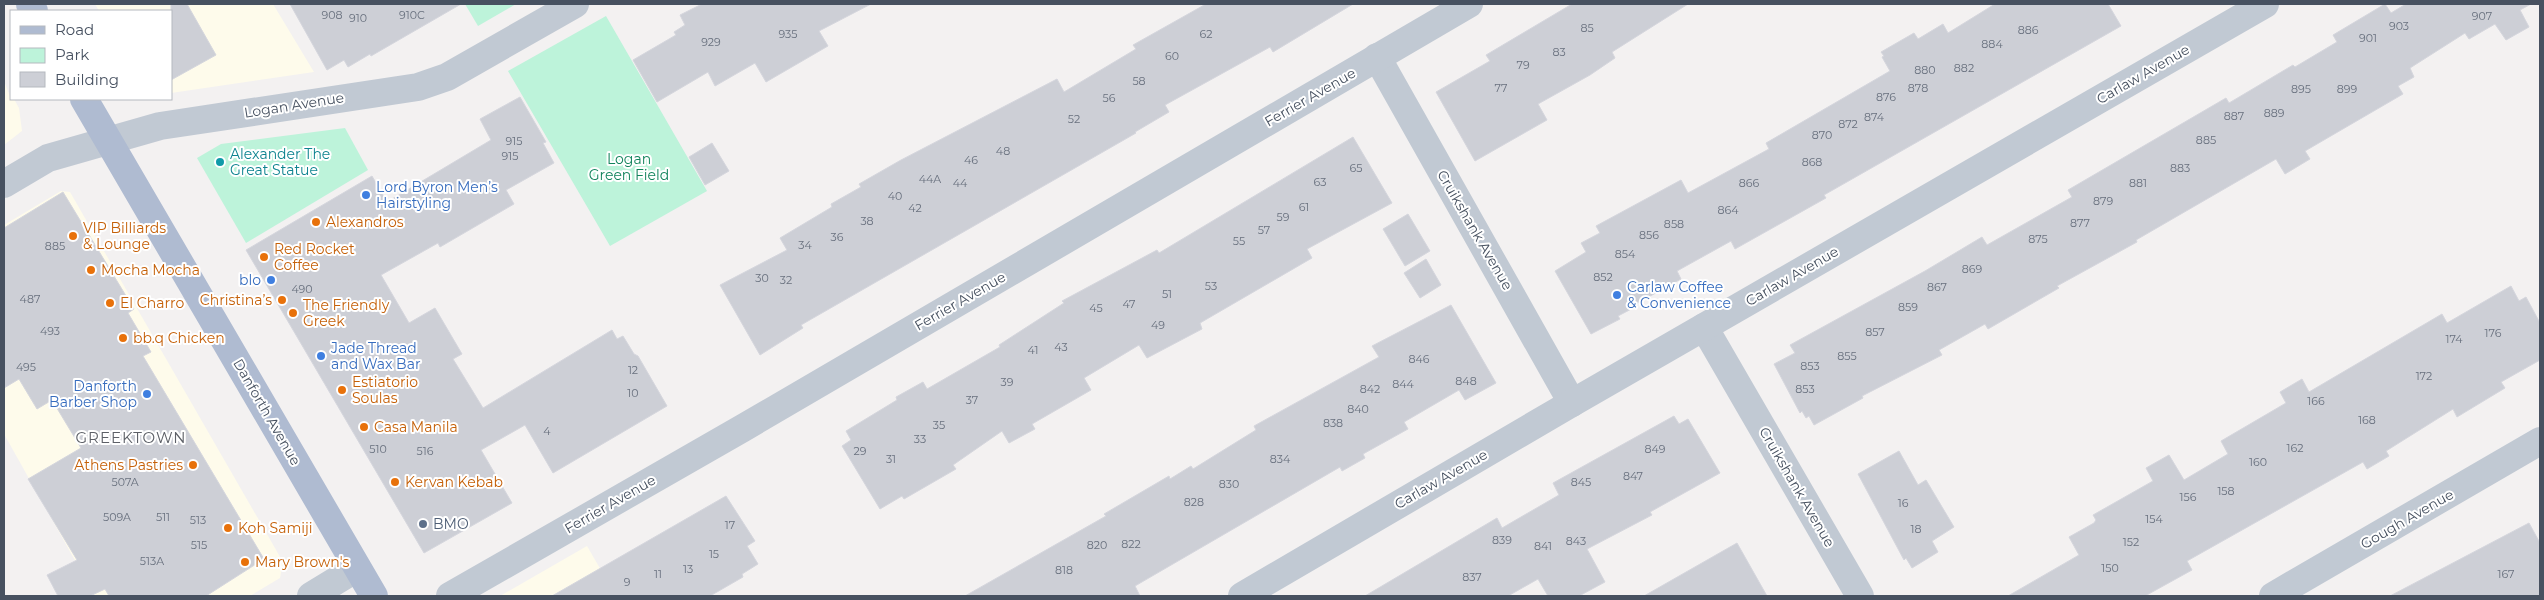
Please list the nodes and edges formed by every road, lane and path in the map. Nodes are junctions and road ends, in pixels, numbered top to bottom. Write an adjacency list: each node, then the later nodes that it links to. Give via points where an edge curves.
1 (575, 4): 6 (street, Logan Avenue, via 447,78 418,87 160,126)
2 (1469, 4): 4 (street, Ferrier Avenue)
3 (2265, 4): 8 (street, Carlaw Avenue)
4 (1377, 57): 9 (street, Cruikshank Avenue); 14 (street, Ferrier Avenue)
5 (85, 100): 6 (main road, Danforth Avenue)
6 (108, 140): 7 (street, Logan Avenue, via 48,158); 11 (main road, Danforth Avenue)
7 (4, 184)
8 (1704, 327): 9 (street, Carlaw Avenue); 16 (street, Cruikshank Avenue)
9 (1572, 402): 15 (street, Carlaw Avenue)
10 (2540, 441): 17 (street, Gough Avenue)
11 (358, 568): 12 (street); 13 (main road, Danforth Avenue)
12 (311, 596)
13 (374, 596)
14 (450, 596)
15 (1242, 596)
16 (1860, 596)
17 (2273, 596)

